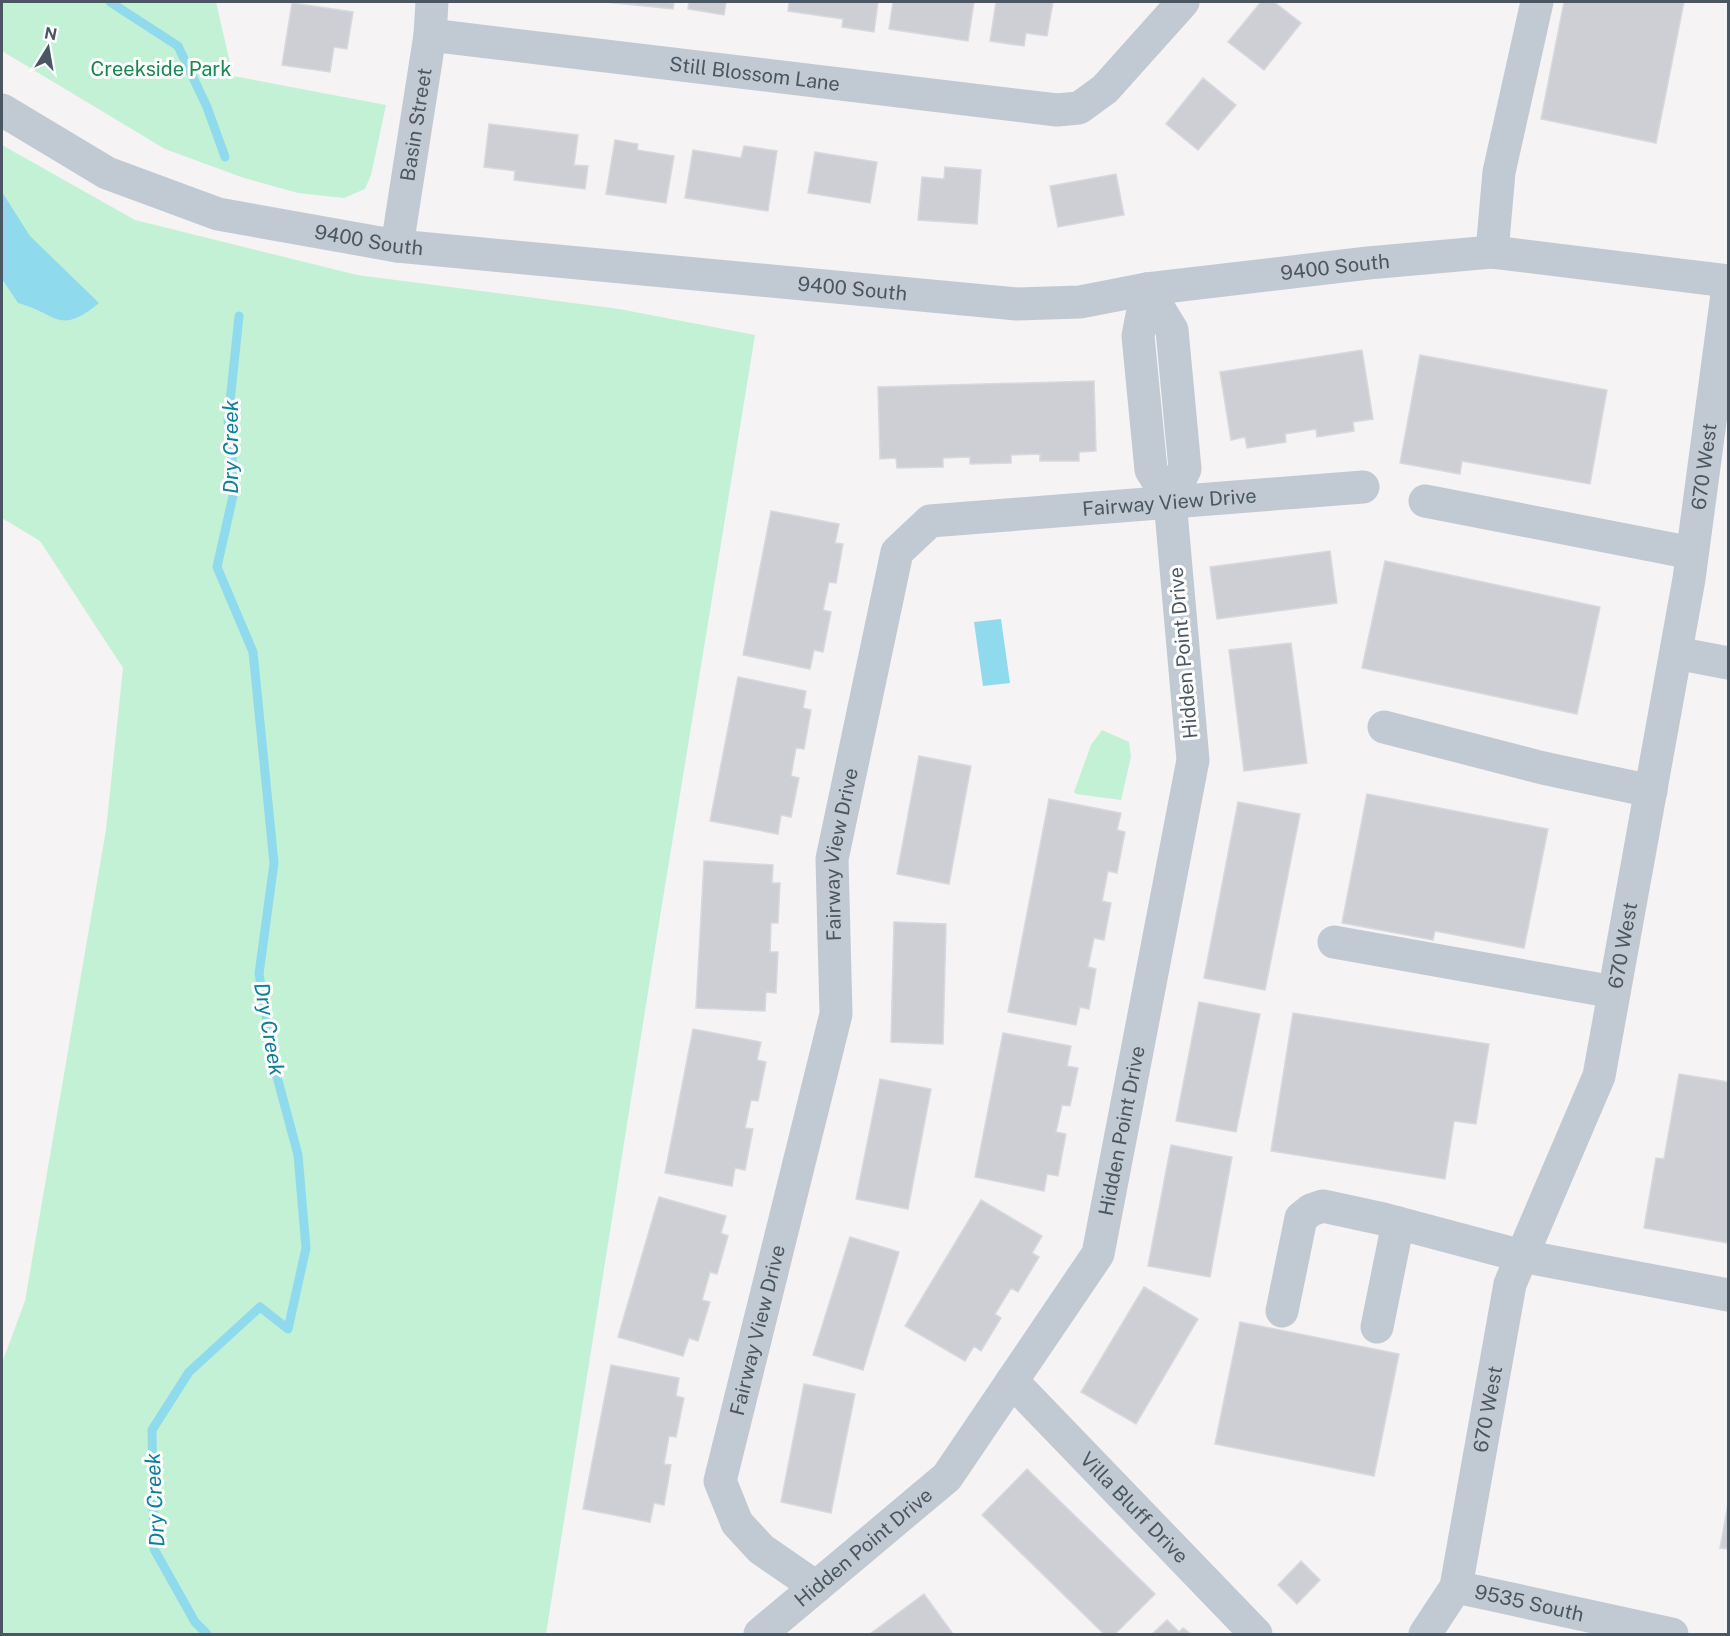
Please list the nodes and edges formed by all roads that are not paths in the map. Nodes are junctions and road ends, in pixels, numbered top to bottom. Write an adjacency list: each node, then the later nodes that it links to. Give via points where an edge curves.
1 (432, 2): 4 (street, Basin Street)
2 (1183, 2): 4 (street, Still Blossom Lane, via 1105,89 1079,108 1057,110)
3 (1537, 2): 7 (street, via 1500,172)
4 (430, 35): 6 (street, Basin Street)
5 (2, 110): 6 (street, 9400 South, via 107,174 218,214)
6 (397, 246): 10 (street, 9400 South, via 1017,304 1080,302)
7 (1492, 252): 8 (street, 9400 South); 10 (street, 9400 South)
8 (1728, 280)
9 (1728, 287): 14 (street, 670 West)
10 (1147, 289): 12 (street, Hidden Point Drive, via 1138,336 1151,471)
11 (1363, 487): 12 (street, Fairway View Drive)
12 (1170, 500): 26 (street, Hidden Point Drive, via 1193,760 1098,1254); 27 (street, Fairway View Drive, via 930,520 897,552 832,859 836,1014 720,1481 737,1523 761,1549)
13 (1425, 501): 14 (street)
14 (1692, 553): 15 (street, 670 West)
15 (1676, 653): 16 (street); 18 (street, 670 West)
16 (1728, 663)
17 (1384, 727): 18 (street)
18 (1651, 791): 20 (street, 670 West)
19 (1334, 942): 20 (street)
20 (1614, 992): 22 (street, 670 West, via 1599,1076)
21 (1398, 1223): 22 (street); 24 (street, via 1323,1206 1311,1210 1301,1218); 25 (street)
22 (1522, 1256): 23 (street); 28 (street, 670 West, via 1510,1284)
23 (1728, 1295)
24 (1282, 1311)
25 (1377, 1327)
26 (1012, 1381): 27 (street, Hidden Point Drive, via 947,1477); 30 (street, Villa Bluff Drive)
27 (816, 1587): 29 (street, Hidden Point Drive)
28 (1456, 1587): 31 (street); 32 (street, 9535 South)
29 (760, 1635)
30 (1256, 1635)
31 (1425, 1635)
32 (1672, 1635)

